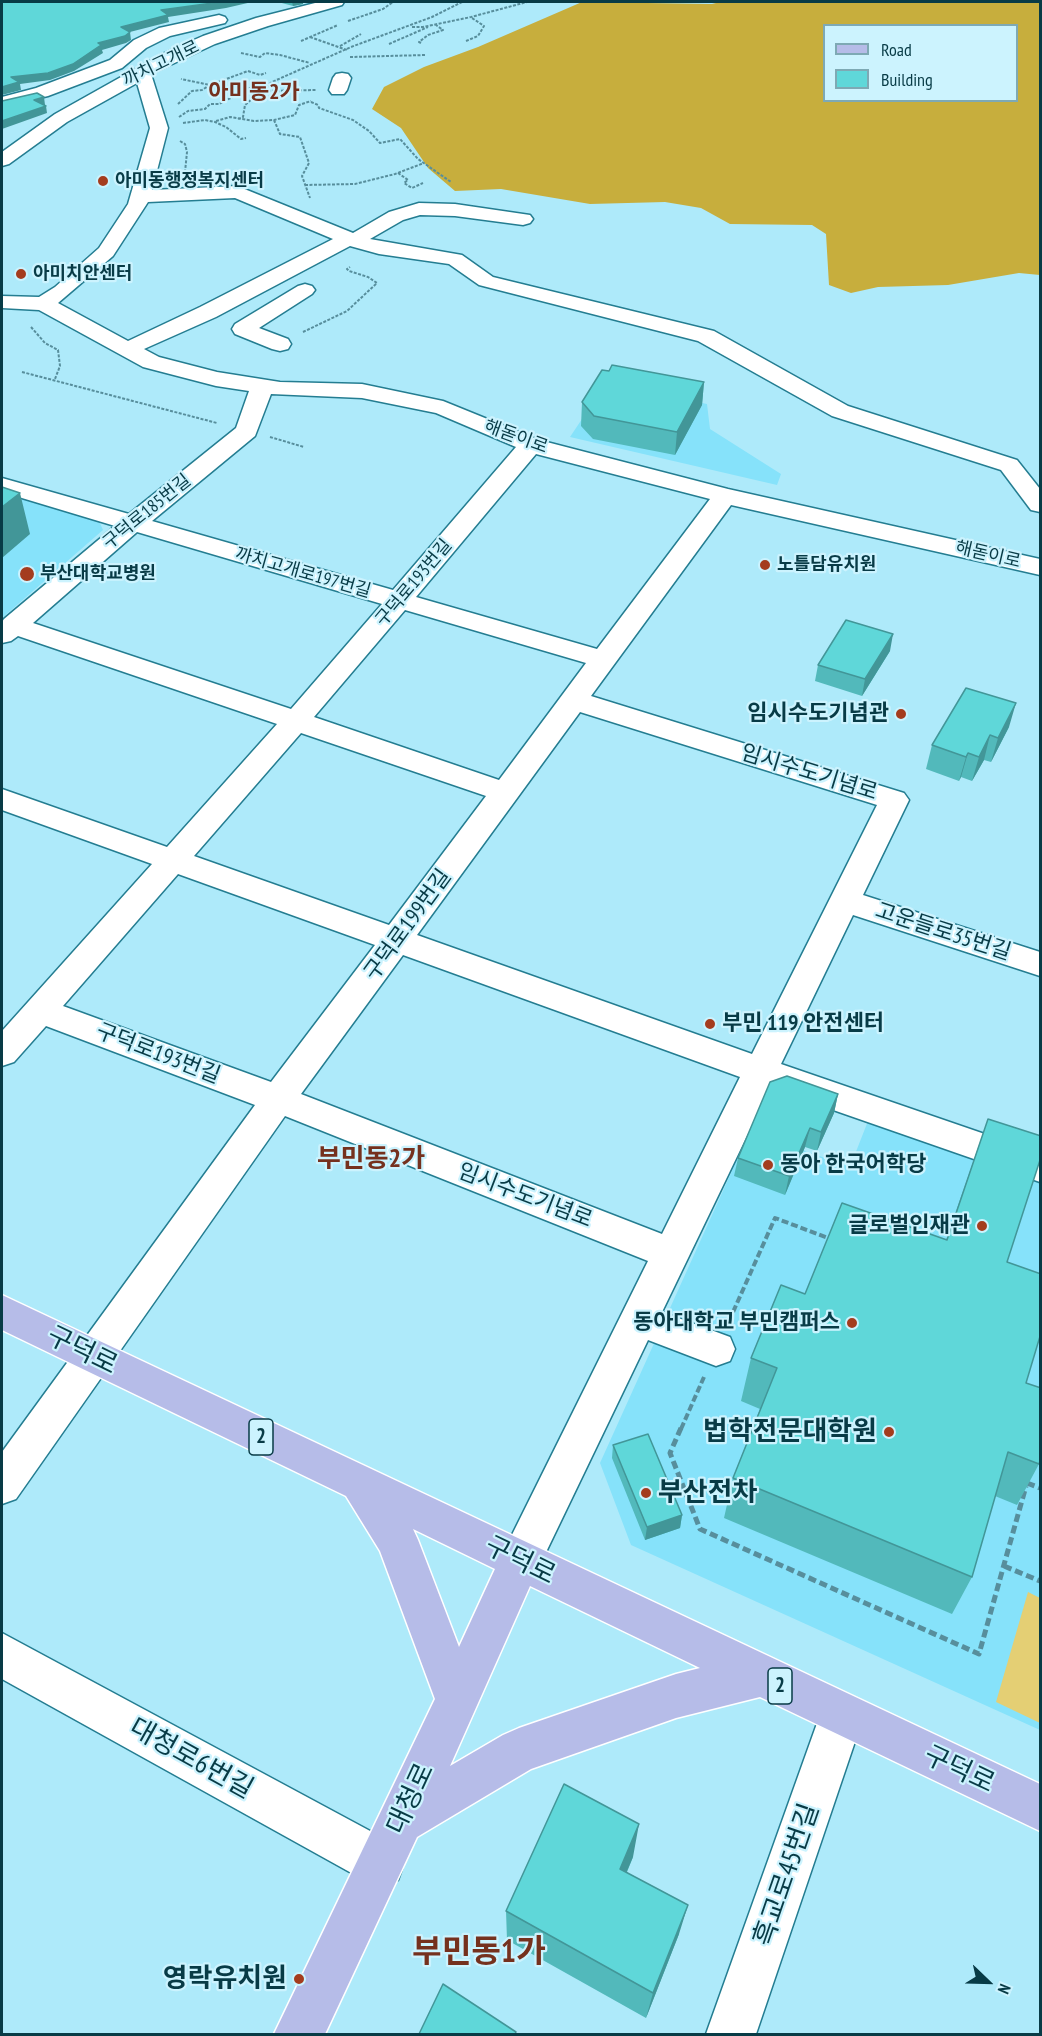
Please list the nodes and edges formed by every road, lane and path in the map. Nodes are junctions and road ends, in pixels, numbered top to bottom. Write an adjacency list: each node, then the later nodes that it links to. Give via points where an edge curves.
1 (302, 2): 5 (street)
2 (336, 2): 12 (street, 까치고개로)
3 (462, 2): 8 (path)
4 (527, 2): 6 (path)
5 (276, 8): 27 (street, via 165,32 140,44 116,64 42,92); 36 (street, via 156,55 43,117)
6 (471, 17): 7 (path); 13 (path, via 484,26 478,36)
7 (436, 24): 9 (path); 14 (path, via 443,30 428,35 418,42)
8 (408, 26): 9 (path); 17 (path)
9 (426, 26): 15 (path, via 429,27)
10 (361, 34): 16 (path)
11 (309, 37): 16 (path)
12 (209, 40): 22 (path, via 244,47 240,54 260,57 266,53); 23 (street, 까치고개로)
13 (466, 41)
14 (421, 43)
15 (388, 44)
16 (339, 46): 17 (path)
17 (347, 50): 20 (path)
18 (426, 56): 19 (path)
19 (346, 57)
20 (320, 61): 21 (path); 22 (path)
21 (327, 62)
22 (312, 64): 26 (path)
23 (142, 72): 25 (path); 37 (street, 까치고개로, via 62,118); 43 (street, via 159,128)
24 (266, 73): 25 (path, via 248,72)
25 (210, 85): 29 (path, via 192,92)
26 (264, 89): 28 (path, via 317,90 320,93); 30 (path, via 245,105 243,117); 32 (path, via 250,88 206,109 188,111)
27 (2, 102)
28 (311, 102): 31 (path, via 298,105 295,115); 38 (path, via 353,120 380,143 400,139)
29 (178, 105)
30 (238, 119): 31 (path); 33 (path)
31 (274, 120): 42 (path, via 280,134 300,137 309,163 302,176)
32 (171, 122)
33 (215, 122): 34 (path); 35 (path, via 241,139)
34 (181, 123)
35 (246, 138)
36 (2, 147)
37 (2, 160)
38 (424, 163): 39 (path); 40 (path)
39 (397, 173): 41 (path, via 412,188); 42 (path, via 355,184)
40 (451, 182)
41 (423, 183)
42 (305, 186): 44 (path, via 312,205)
43 (141, 196): 44 (street, via 237,192); 50 (street, via 106,252 62,291)
44 (296, 215): 46 (street)
45 (523, 219): 46 (street, via 419,209 396,216)
46 (352, 239): 47 (street); 52 (street)
47 (377, 247): 51 (path, via 347,269 377,283 347,310); 61 (street, via 455,258 486,281 706,336 840,411 1009,465)
48 (306, 290): 51 (street, via 243,329)
49 (2, 302): 50 (street, 해돋이로)
50 (39, 304): 52 (street, 해돋이로); 54 (path, via 29,324 45,343 58,350 60,366)
51 (280, 344)
52 (125, 350): 55 (street, 해돋이로, via 161,365)
53 (22, 372): 54 (path)
54 (55, 379): 56 (path)
55 (262, 387): 56 (street); 57 (street, 해돋이로, via 362,391 443,408)
56 (247, 430): 58 (path); 62 (street, 구덕로185번길)
57 (531, 445): 60 (street, 해돋이로); 64 (street, 구덕로193번길)
58 (304, 447)
59 (2, 485): 62 (street, 까치고개로197번길)
60 (725, 496): 63 (street, 해돋이로); 66 (street, 구덕로199번길)
61 (1041, 505)
62 (132, 524): 64 (street, 까치고개로197번길); 65 (street, 구덕로185번길)
63 (1041, 567)
64 (399, 601): 66 (street, 까치고개로197번길); 68 (street, 구덕로193번길)
65 (7, 630): 68 (street, 구덕로185번길)
66 (604, 660): 67 (street, 구덕로199번길)
67 (573, 700): 69 (street, 구덕로199번길); 72 (street, 임시수도기념로, via 894,800)
68 (296, 721): 69 (street); 71 (street, 구덕로193번길)
69 (505, 792): 73 (street, 구덕로199번길)
70 (2, 799): 71 (street)
71 (174, 859): 73 (street); 75 (street, 구덕로193번길)
72 (845, 901): 74 (street, 고운들로35번길); 77 (street, 임시수도기념로)
73 (397, 941): 77 (street); 78 (street, 구덕로199번길)
74 (1041, 964)
75 (39, 1010): 76 (street, 구덕로193번길); 78 (street, 구덕로193번길)
76 (2, 1053)
77 (762, 1071): 79 (street); 81 (street, 임시수도기념로)
78 (278, 1099): 81 (street, 임시수도기념로); 85 (street, 구덕로199번길)
79 (1041, 1166)
80 (842, 1243): 84 (path, via 775,1218)
81 (672, 1254): 83 (street, 임시수도기념로)
82 (2, 1312): 85 (main road, 구덕로 / 2)
83 (639, 1320): 84 (street); 91 (street, 임시수도기념로)
84 (716, 1349): 92 (path, via 670,1453 700,1530 979,1654)
85 (93, 1356): 88 (street, 구덕로199번길); 89 (main road, 구덕로 / 2)
86 (1030, 1474): 87 (path)
87 (1027, 1483): 90 (path); 92 (path)
88 (2, 1485)
89 (361, 1485): 91 (main road, 구덕로 / 2); 96 (main road, via 397,1540)
90 (1041, 1488)
91 (520, 1561): 95 (main road, 구덕로 / 2); 96 (main road, 대청로)
92 (1004, 1566): 93 (path)
93 (1041, 1581)
94 (2, 1655): 100 (street, 대청로6번길)
95 (758, 1676): 97 (main road, 구덕로 / 2); 99 (main road, via 676,1696 519,1751)
96 (458, 1700): 99 (main road, 대청로)
97 (842, 1715): 98 (main road, 구덕로 / 2); 102 (street, 흑교로45번길)
98 (1041, 1808)
99 (400, 1821): 100 (main road, 대청로)
100 (381, 1863): 101 (main road, 대청로)
101 (299, 2034)
102 (731, 2034)

